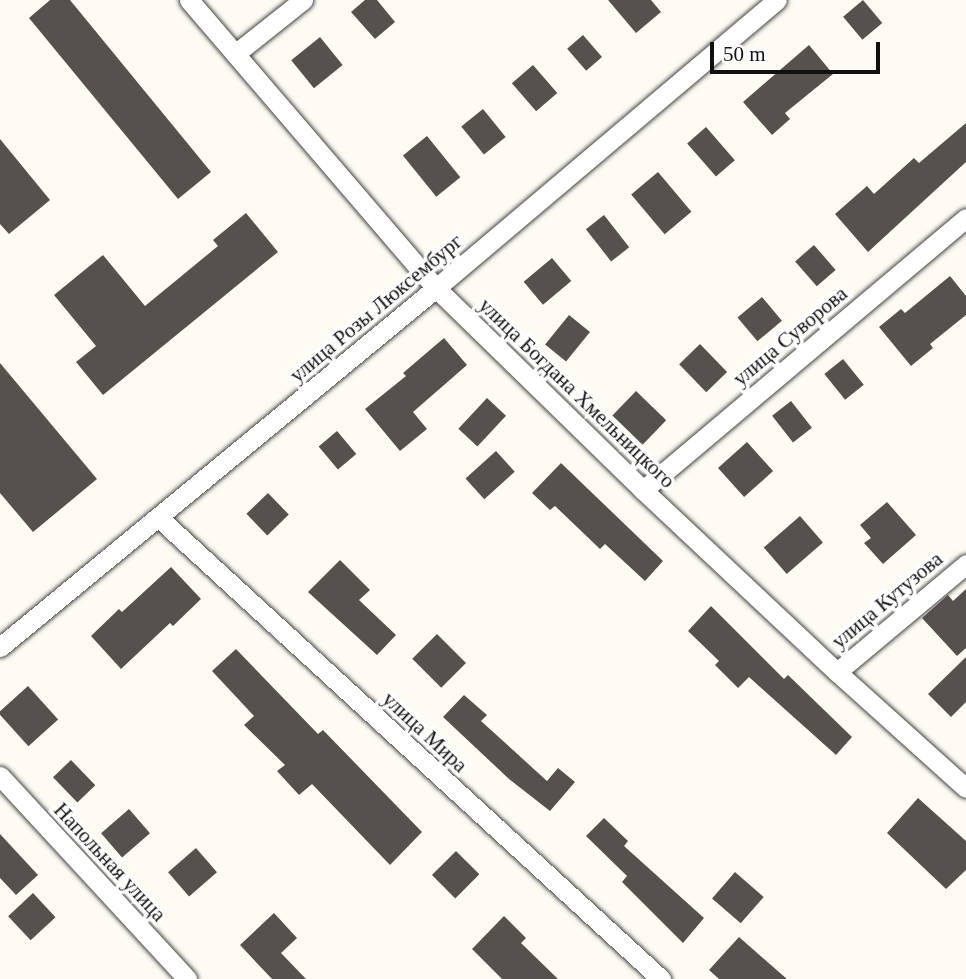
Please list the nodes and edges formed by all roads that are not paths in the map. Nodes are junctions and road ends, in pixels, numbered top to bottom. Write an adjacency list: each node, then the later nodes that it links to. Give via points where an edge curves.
1 (189, 0): 4 (street, улица Богдана Хмельницкого)
2 (303, 0): 4 (street)
3 (777, 0): 6 (street, улица Розы Люксембург)
4 (235, 54): 6 (street, улица Богдана Хмельницкого)
5 (966, 218): 7 (street, улица Суворова)
6 (436, 288): 7 (street, улица Богдана Хмельницкого); 8 (street, улица Розы Люксембург)
7 (643, 489): 11 (street, улица Богдана Хмельницкого)
8 (159, 518): 10 (street, улица Розы Люксембург); 15 (street, улица Мира)
9 (966, 564): 11 (street, улица Кутузова)
10 (0, 647)
11 (837, 672): 13 (street, улица Богдана Хмельницкого)
12 (0, 776): 14 (street, Напольная улица)
13 (966, 788)
14 (187, 979)
15 (661, 979)

